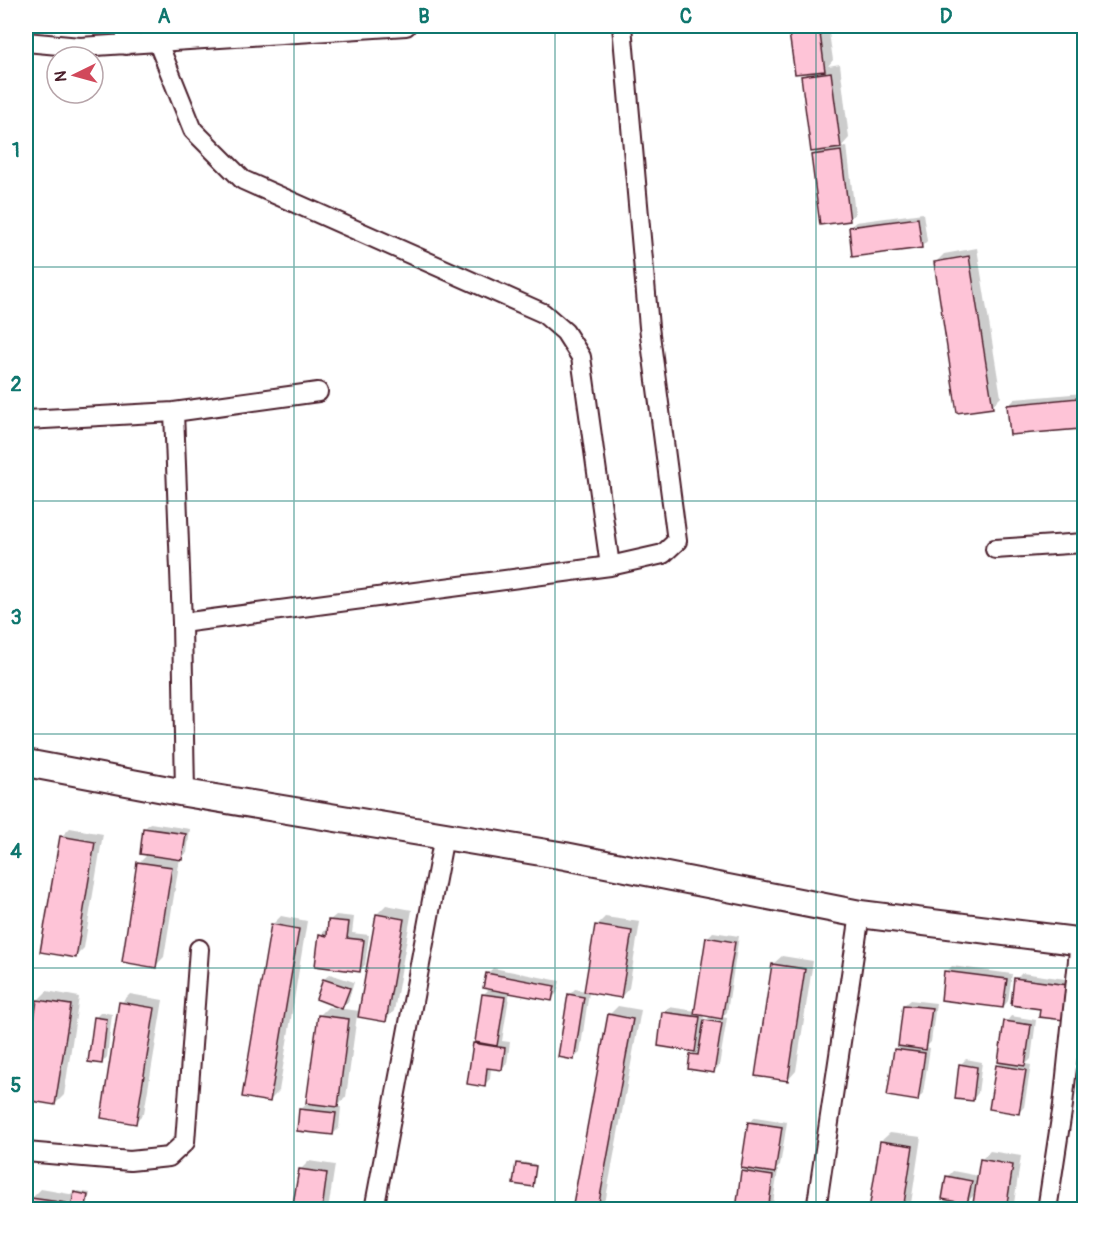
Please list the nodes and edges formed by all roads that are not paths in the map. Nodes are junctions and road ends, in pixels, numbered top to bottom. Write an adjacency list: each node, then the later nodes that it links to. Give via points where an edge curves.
1 (126, 26): 8 (street)
2 (401, 26): 3 (street); 5 (street)
3 (406, 26)
4 (622, 26): 14 (street, via 649,327 676,541 663,554)
5 (244, 31): 7 (street)
6 (26, 42): 8 (street, via 80,47)
7 (158, 43): 8 (street); 14 (street, via 193,130 243,180 543,313 565,332 581,357)
8 (126, 45)
9 (318, 392): 10 (street)
10 (174, 412): 11 (street); 15 (street)
11 (26, 420)
12 (1084, 543): 13 (street)
13 (994, 549)
14 (610, 566): 15 (street)
15 (182, 623): 17 (street)
16 (26, 763): 17 (street)
17 (185, 793): 18 (street)
18 (444, 836): 19 (street); 23 (street)
19 (860, 914): 20 (street); 24 (street)
20 (1082, 941): 25 (street)
21 (199, 949): 22 (street, via 185,1142 169,1157 130,1161)
22 (26, 1152)
23 (374, 1209)
24 (816, 1209)
25 (1047, 1209)

